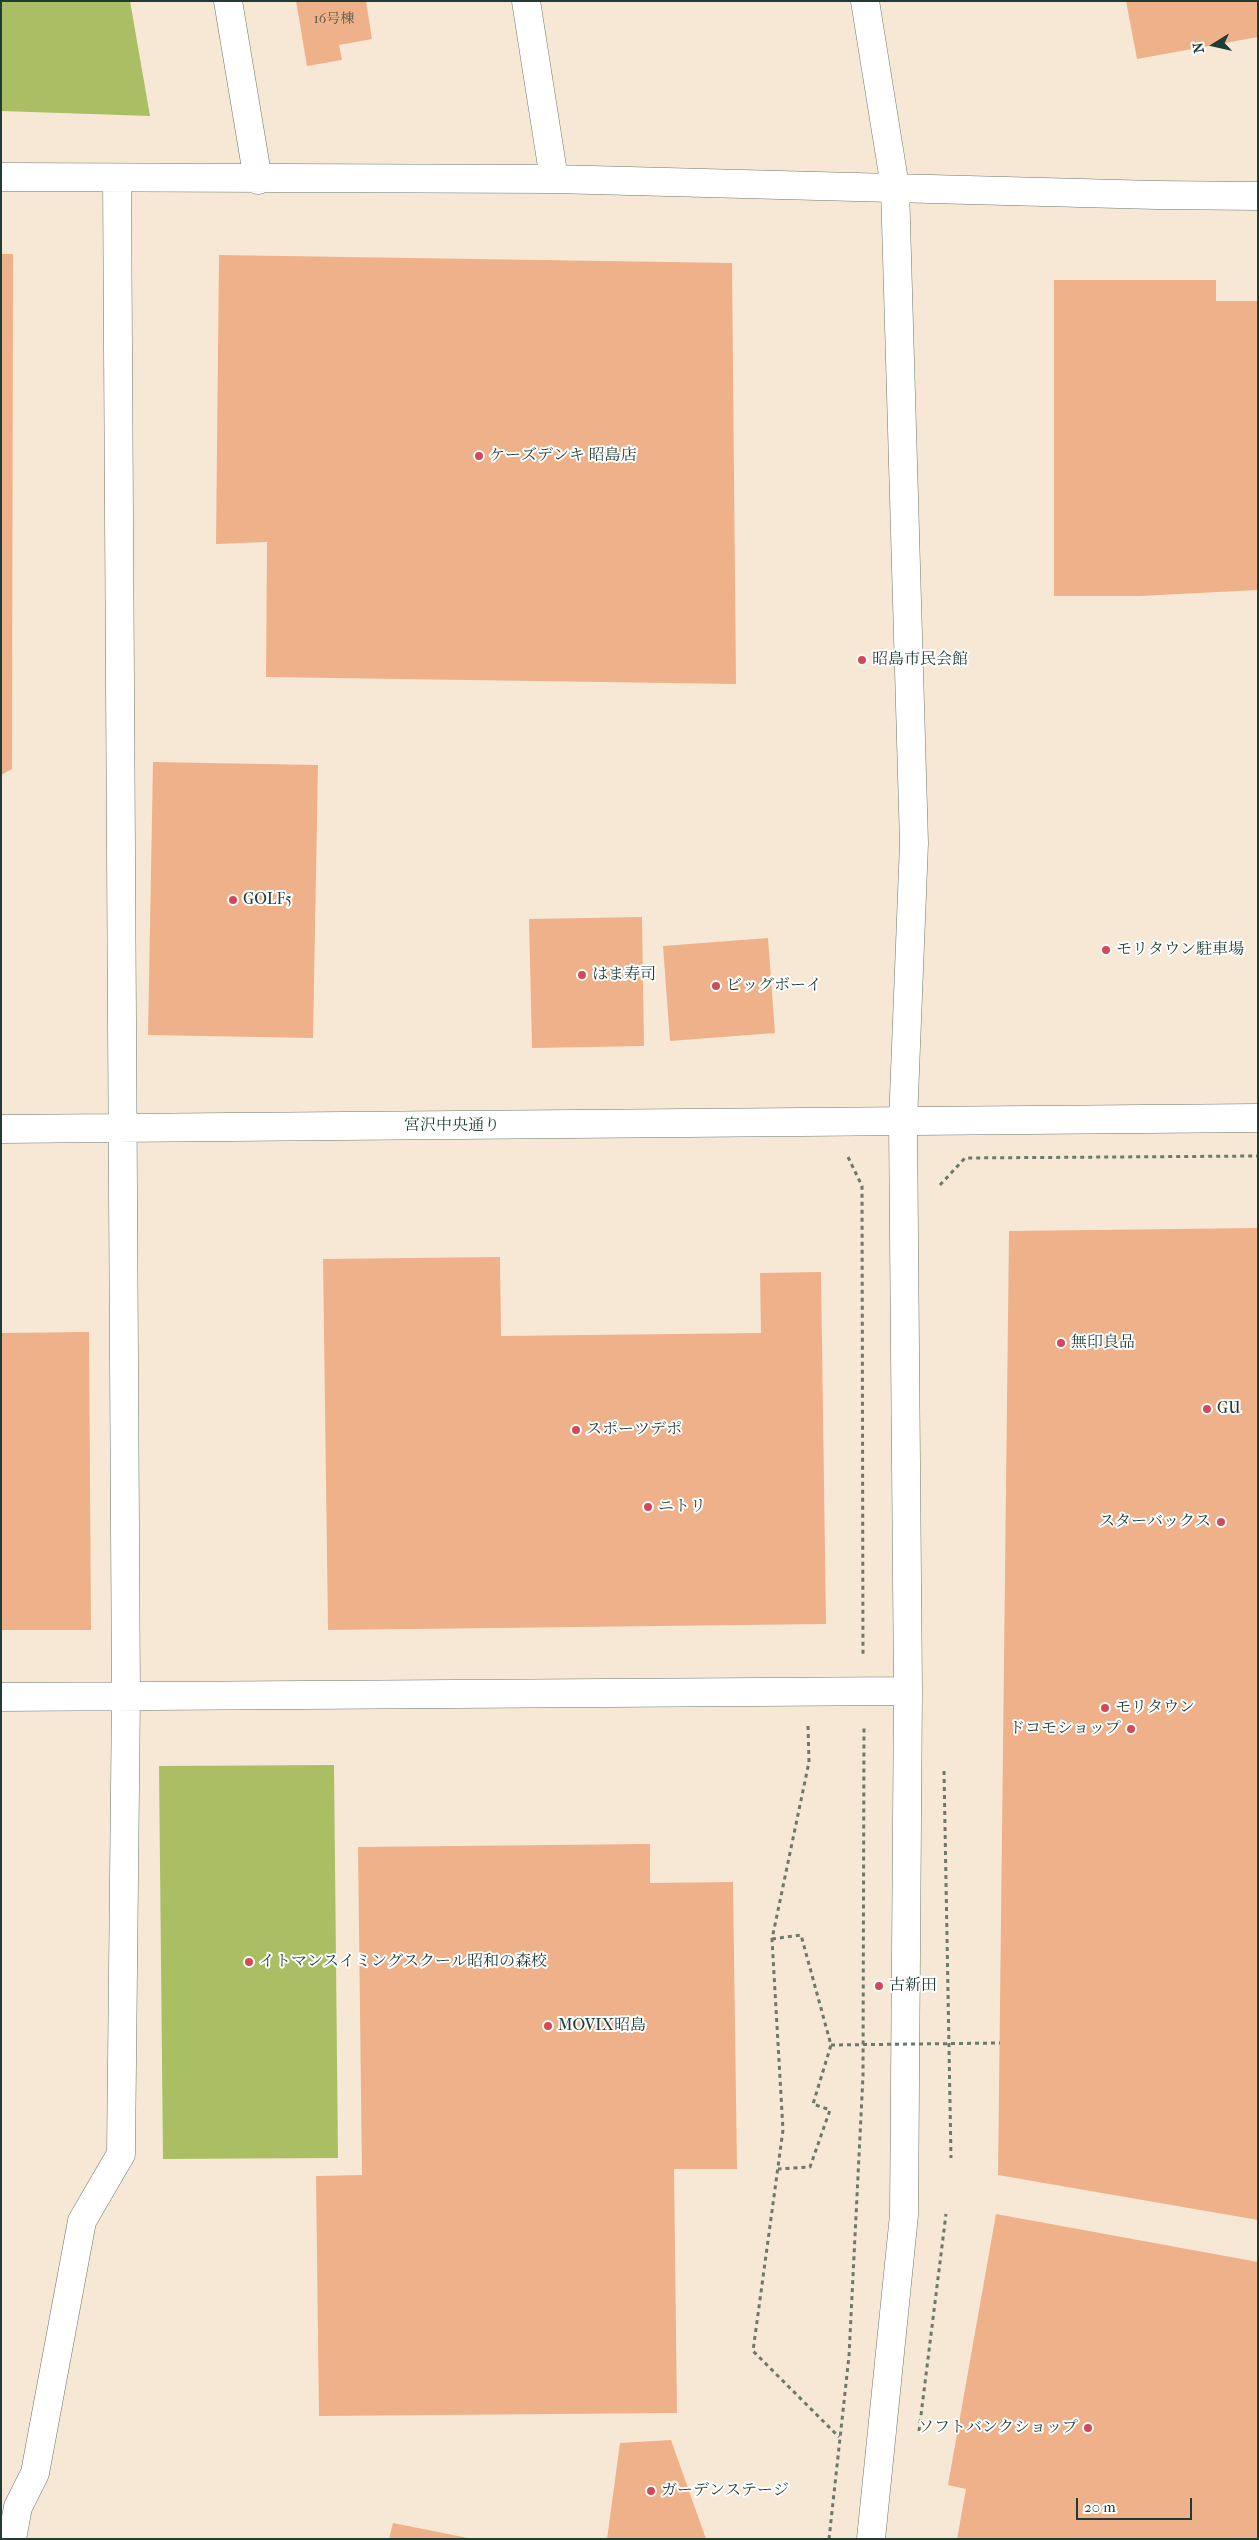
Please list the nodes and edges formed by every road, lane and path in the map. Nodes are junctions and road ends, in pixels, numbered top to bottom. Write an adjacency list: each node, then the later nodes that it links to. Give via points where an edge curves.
1 (228, 1): 7 (street)
2 (526, 1): 6 (street)
3 (865, 1): 8 (street)
4 (1, 178): 5 (street)
5 (117, 178): 7 (street); 12 (street)
6 (554, 179): 7 (street); 8 (street)
7 (258, 180)
8 (895, 186): 9 (street); 11 (street, via 914,843)
9 (1258, 196)
10 (1258, 1118): 11 (street, 宮沢中央通り)
11 (903, 1122): 12 (street, 宮沢中央通り); 17 (street)
12 (121, 1128): 13 (street, 宮沢中央通り); 20 (street)
13 (1, 1129)
14 (847, 1156): 19 (path, via 862,1186)
15 (1258, 1156): 16 (path, via 965,1158 940,1182)
16 (940, 1192)
17 (908, 1691): 19 (street); 33 (street, via 904,2215)
18 (807, 1692): 19 (street); 20 (street); 23 (path, via 809,1762)
19 (863, 1692): 29 (path, via 863,2076 849,2356)
20 (126, 1696): 21 (street); 31 (street, via 122,2154 82,2221 35,2473 18,2507)
21 (1, 1697)
22 (944, 1767): 26 (path)
23 (772, 1939): 25 (path, via 801,1934); 27 (path, via 783,2130)
24 (1000, 2043): 25 (path, bridge)
25 (831, 2045): 27 (path, via 813,2104 830,2110 810,2167)
26 (951, 2158)
27 (778, 2169): 29 (path, via 753,2351)
28 (946, 2214): 30 (path)
29 (840, 2438): 32 (path)
30 (918, 2440)
31 (12, 2539)
32 (829, 2539)
33 (871, 2539)

